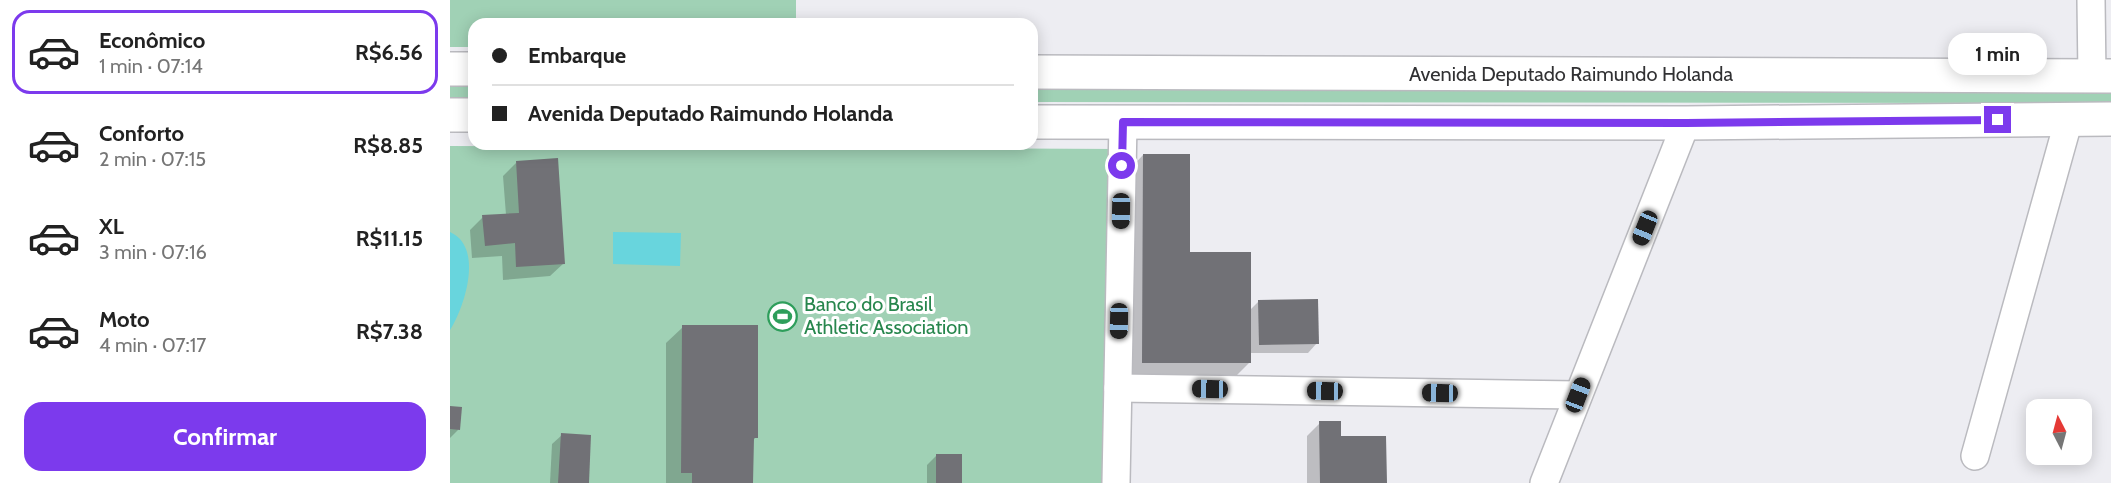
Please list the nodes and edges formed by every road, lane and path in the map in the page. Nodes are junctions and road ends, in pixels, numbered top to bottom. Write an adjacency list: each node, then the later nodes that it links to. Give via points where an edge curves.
1 (2091, 0): 5 (street)
2 (450, 69): 3 (main road)
3 (468, 69)
4 (1038, 72): 5 (main road, Avenida Deputado Raimundo Holanda)
5 (2102, 76)
6 (450, 115): 7 (main road)
7 (468, 115)
8 (2069, 119): 9 (main road); 12 (main road); 15 (street)
9 (2111, 119)
10 (1038, 122): 11 (main road)
11 (1123, 122): 12 (main road); 13 (street)
12 (1686, 123): 14 (street)
13 (1118, 388): 14 (street); 16 (street)
14 (1578, 395): 17 (street)
15 (1975, 456)
16 (1116, 483)
17 (1544, 483)

